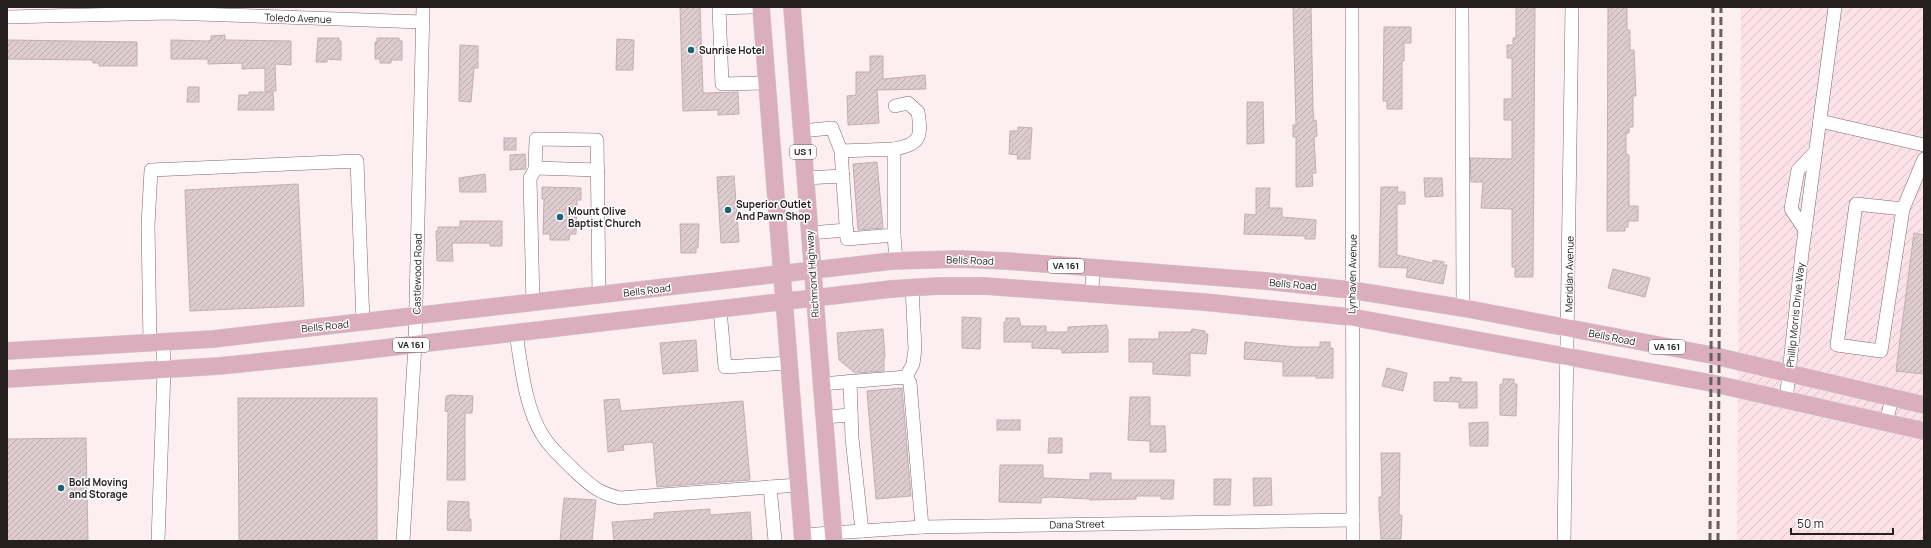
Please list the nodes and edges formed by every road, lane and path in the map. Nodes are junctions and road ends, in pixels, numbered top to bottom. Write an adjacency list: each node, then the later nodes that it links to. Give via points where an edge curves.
1 (423, 7): 10 (street, Castlewood Road)
2 (752, 7): 11 (street, via 719,8 722,84)
3 (761, 7): 11 (main road)
4 (792, 7): 14 (main road, Richmond Highway / US 1)
5 (1352, 7): 32 (street, Lynhaven Avenue)
6 (1462, 7): 38 (street)
7 (1572, 7): 43 (street, Meridian Avenue)
8 (1835, 7): 13 (street, Phillip Morris Drive Way)
9 (7, 17): 10 (street, Toledo Avenue, via 168,13)
10 (422, 22): 40 (street, Castlewood Road)
11 (766, 82): 30 (main road)
12 (894, 106): 16 (street, via 908,104 918,112 920,122 919,137 911,146)
13 (1820, 121): 15 (street); 51 (street, Phillip Morris Drive Way, via 1816,150 1798,170 1791,209 1805,230)
14 (801, 131): 17 (street, via 832,128); 22 (main road, Richmond Highway / US 1)
15 (1924, 145)
16 (894, 149): 17 (street); 26 (street)
17 (841, 151): 21 (street)
18 (1924, 159): 23 (street)
19 (535, 168): 20 (street); 20 (street, via 536,139 598,140); 37 (street, via 530,178)
20 (598, 170): 34 (street)
21 (843, 176): 22 (street); 24 (street)
22 (805, 178): 25 (main road, Richmond Highway / US 1)
23 (1903, 208): 23 (street, via 1881,351 1837,345 1856,204)
24 (847, 230): 25 (street); 26 (street, via 847,239)
25 (809, 233): 29 (main road, Richmond Highway / US 1)
26 (894, 235): 27 (street)
27 (896, 261): 28 (main road, Bells Road / VA 161, via 959,259); 29 (main road, Bells Road / VA 161)
28 (1094, 267): 32 (main road, Bells Road / VA 161); 33 (street)
29 (812, 270): 30 (main road, Bells Road / VA 161); 35 (main road, Richmond Highway / US 1)
30 (781, 274): 34 (main road, Bells Road / VA 161); 36 (main road)
31 (912, 287): 33 (main road, VA 161, via 978,286); 35 (main road, VA 161); 52 (street, via 915,349 913,364)
32 (1351, 290): 38 (main road, Bells Road / VA 161); 41 (street, Lynhaven Avenue)
33 (1092, 294): 41 (main road, VA 161)
34 (599, 296): 37 (main road, Bells Road / VA 161)
35 (814, 298): 36 (main road, VA 161); 55 (main road, Richmond Highway / US 1)
36 (783, 301): 39 (main road, VA 161); 49 (main road)
37 (533, 303): 40 (main road, Bells Road / VA 161)
38 (1463, 308): 43 (main road, Bells Road / VA 161)
39 (720, 309): 44 (main road, VA 161); 49 (street, via 725,367)
40 (416, 316): 42 (main road, Bells Road / VA 161); 46 (street, Castlewood Road)
41 (1351, 316): 48 (main road, VA 161); 65 (street, Lynhaven Avenue)
42 (363, 322): 45 (main road, Bells Road / VA 161, via 213,339); 45 (street, via 357,160 151,170 148,225)
43 (1568, 329): 48 (street, Meridian Avenue); 51 (main road, Bells Road / VA 161, via 1711,355)
44 (516, 333): 46 (main road, VA 161); 64 (street, via 524,379 542,435 556,453 590,486 604,495 620,498)
45 (156, 342): 47 (main road, Bells Road / VA 161); 50 (street)
46 (415, 345): 50 (main road, VA 161); 71 (street, Castlewood Road)
47 (7, 351)
48 (1567, 357): 57 (main road, VA 161, via 1715,384); 74 (street, Meridian Avenue)
49 (788, 363): 63 (main road)
50 (164, 370): 53 (main road, VA 161); 70 (street)
51 (1789, 374): 56 (main road, Bells Road / VA 161); 57 (street, Phillip Morris Drive Way)
52 (906, 377): 54 (street); 66 (street, via 910,383)
53 (7, 379)
54 (850, 381): 55 (street); 59 (street)
55 (821, 384): 60 (main road, Richmond Highway / US 1)
56 (1892, 398): 58 (main road, Bells Road / VA 161); 61 (street)
57 (1786, 401): 61 (main road, VA 161)
58 (1924, 405)
59 (851, 415): 60 (street); 67 (street)
60 (824, 417): 68 (main road, Richmond Highway / US 1)
61 (1886, 423): 62 (main road, VA 161)
62 (1924, 431)
63 (798, 485): 64 (street); 69 (main road)
64 (770, 487): 72 (street)
65 (1353, 520): 66 (street, Dana Street); 73 (street, Lynhaven Avenue)
66 (922, 527): 67 (street, Dana Street)
67 (862, 531): 68 (street, Dana Street)
68 (834, 537): 69 (street, Dana Street)
69 (802, 538)
70 (158, 541)
71 (403, 541)
72 (775, 541)
73 (1352, 541)
74 (1564, 541)

